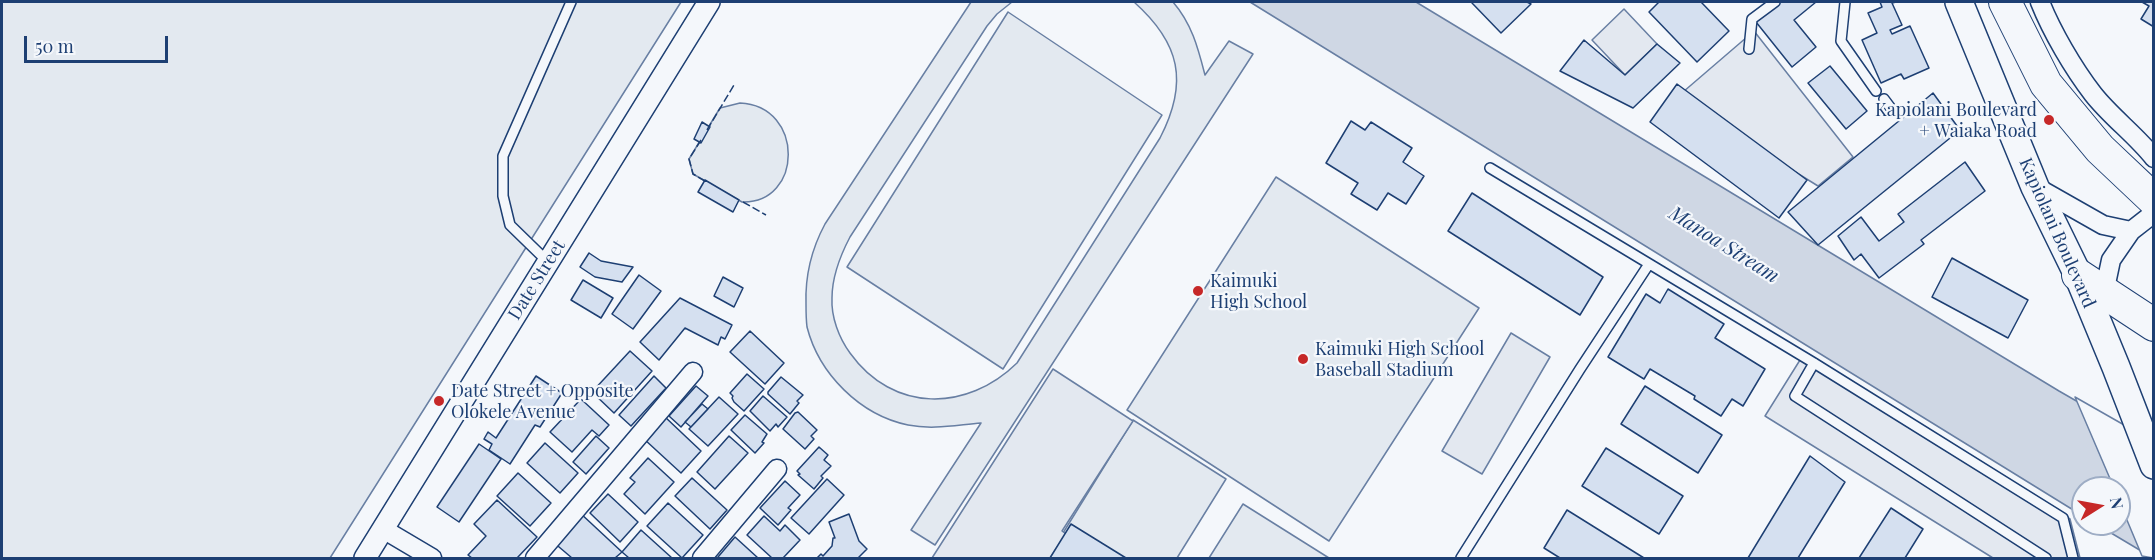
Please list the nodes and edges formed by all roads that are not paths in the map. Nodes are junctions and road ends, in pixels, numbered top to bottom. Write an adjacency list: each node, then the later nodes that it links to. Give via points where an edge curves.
1 (571, 2): 18 (lane, via 503,156 502,196 510,225)
2 (709, 2): 18 (street, Date Street)
3 (1775, 2): 8 (lane, via 1752,19)
4 (1845, 2): 9 (lane, via 1841,41)
5 (1959, 2): 14 (main road, Kapiolani Boulevard)
6 (2005, 2): 15 (highway, via 2046,84 2100,149)
7 (2040, 2): 12 (street, via 2049,24 2093,95)
8 (1749, 49)
9 (1876, 91)
10 (1884, 99): 11 (lane)
11 (1893, 111)
12 (2154, 158)
13 (1490, 168): 19 (lane)
14 (2035, 187): 17 (street, via 2103,225); 20 (main road, Kapiolani Boulevard)
15 (2154, 200)
16 (2154, 213): 17 (street)
17 (2131, 231): 21 (street, via 2111,260)
18 (548, 263): 28 (street, Date Street)
19 (1649, 264): 24 (lane); 33 (lane)
20 (2078, 275): 21 (highway); 23 (main road, Kapiolani Boulevard)
21 (2105, 292): 22 (highway); 23 (street, via 2102,304)
22 (2154, 325)
23 (2114, 362): 26 (main road, Kapiolani Boulevard)
24 (1814, 363): 34 (lane, via 1795,396); 35 (lane, via 2063,518)
25 (693, 372): 31 (street)
26 (2154, 465)
27 (777, 469): 32 (street)
28 (383, 529): 29 (street, Date Street); 30 (street)
29 (365, 558)
30 (432, 558)
31 (535, 558)
32 (702, 558)
33 (1461, 558)
34 (2046, 558)
35 (2073, 558)

